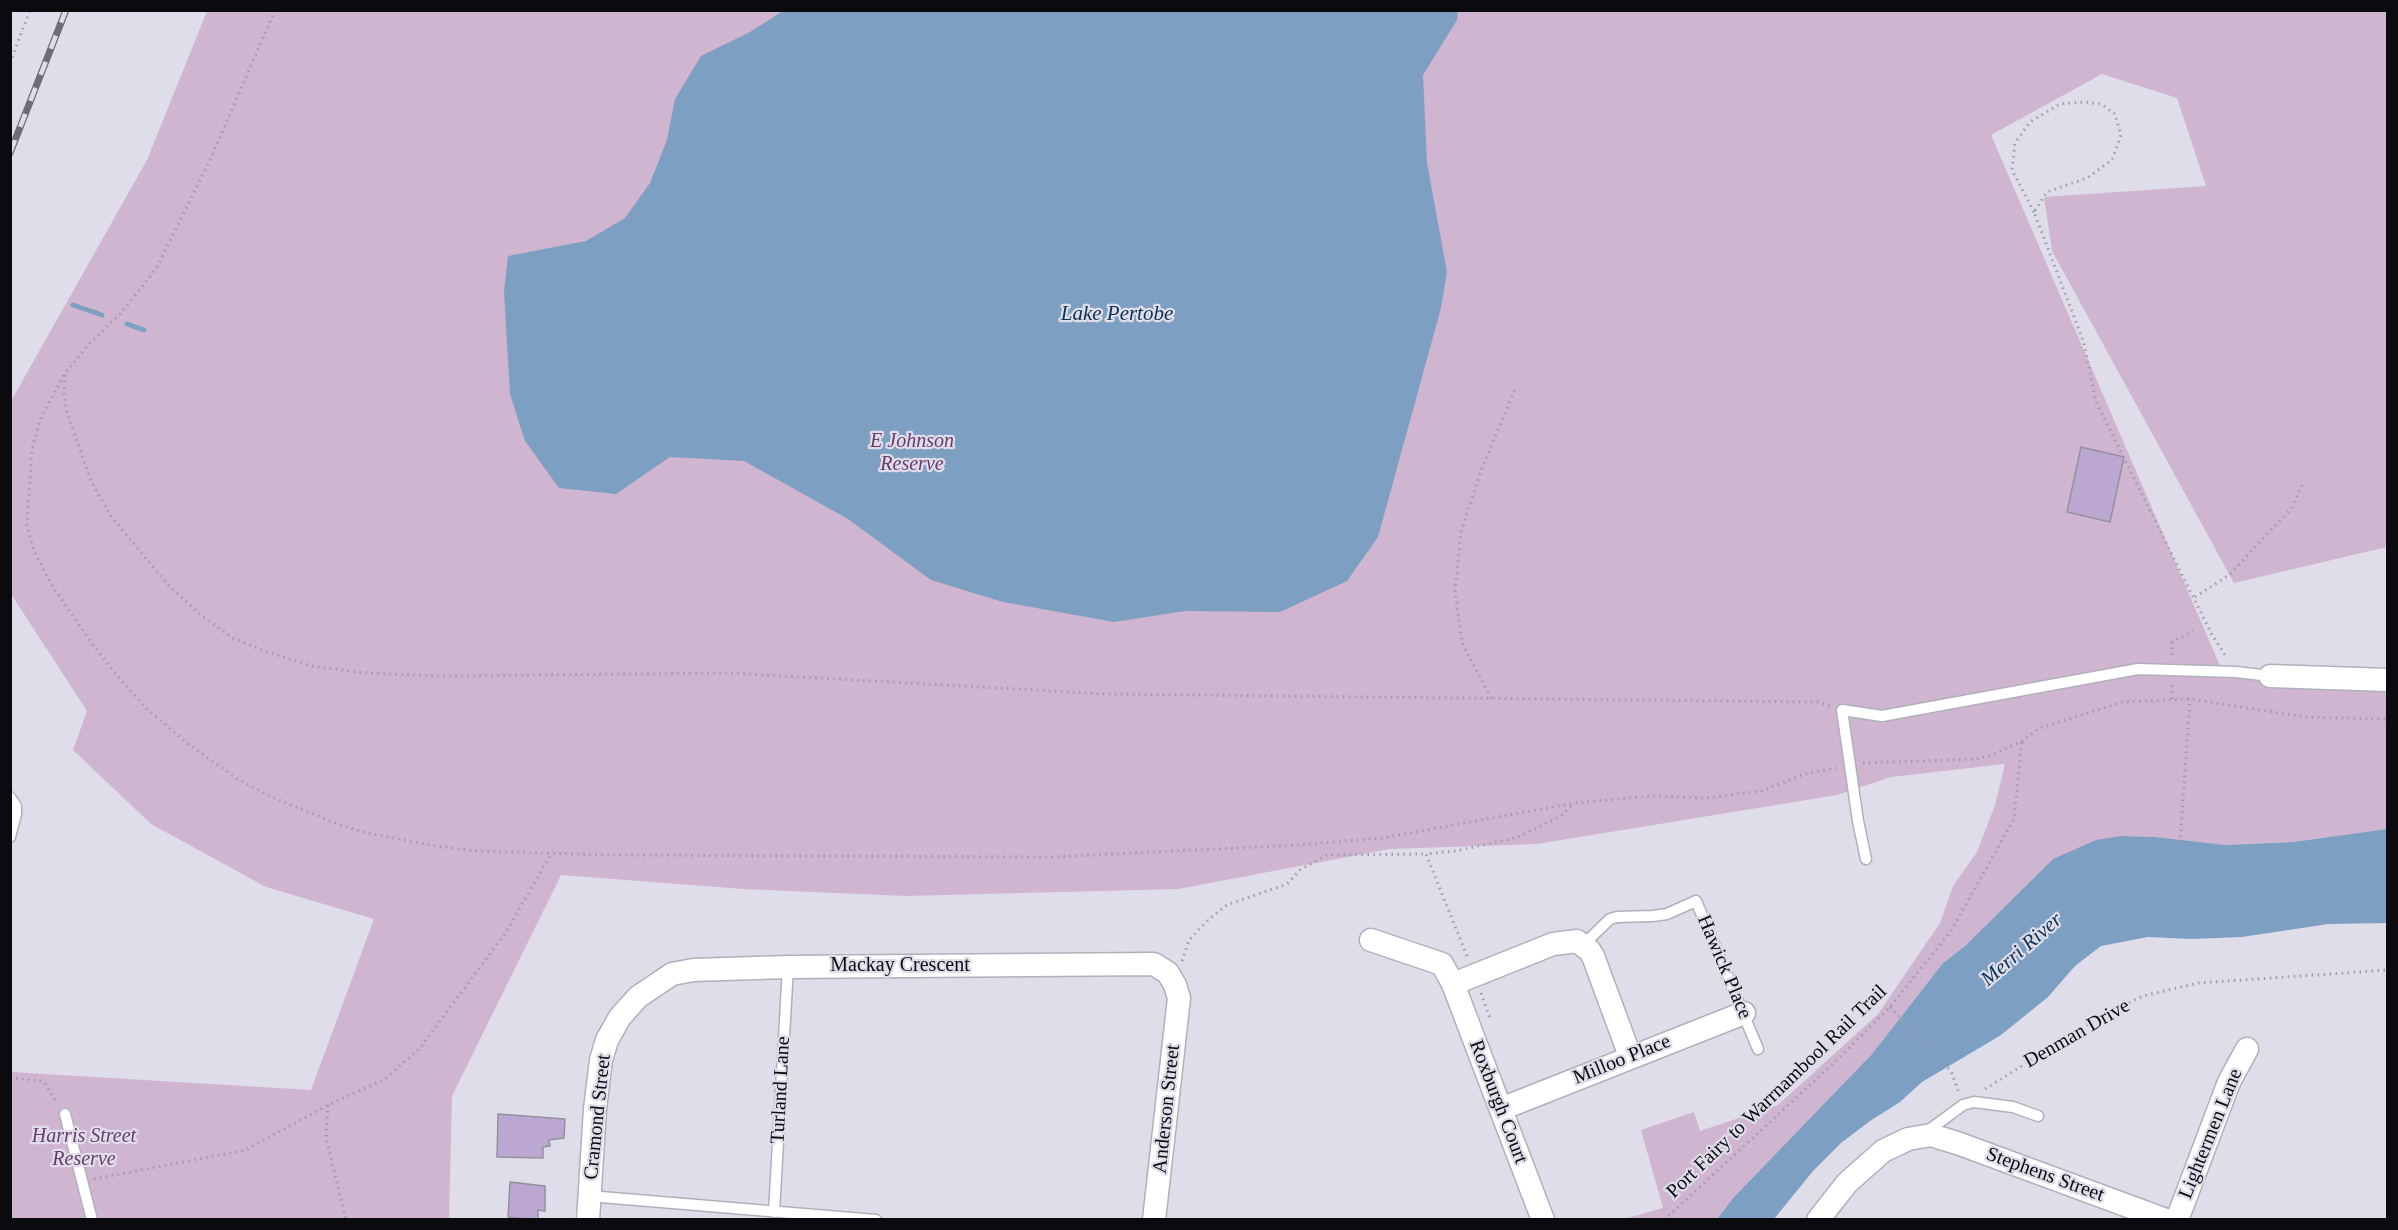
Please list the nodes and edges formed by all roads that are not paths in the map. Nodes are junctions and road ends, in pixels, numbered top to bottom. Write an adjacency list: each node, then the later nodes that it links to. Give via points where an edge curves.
1 (2270, 676): 2 (street); 5 (lane, via 2138,669 1882,716 1842,710)
2 (2388, 680)
3 (10, 797): 4 (lane, via 16,814)
4 (10, 837)
5 (1866, 859)
6 (1371, 940): 9 (street, Roxburgh Court, via 1442,964)
7 (1584, 944): 9 (street, via 1577,940 1562,941); 11 (lane, Hawick Place, via 1610,919 1660,915 1696,901); 15 (street, via 1593,957)
8 (788, 967): 10 (street, Mackay Crescent, via 1154,964 1168,974); 12 (street, Mackay Crescent, via 672,974 638,997); 21 (lane, Turland Lane)
9 (1453, 984): 16 (street, Roxburgh Court)
10 (1177, 991): 25 (street, Anderson Street)
11 (1744, 1013): 13 (lane, Hawick Place); 15 (street, Milloo Place)
12 (620, 1017): 20 (street, Cramond Street, via 601,1060)
13 (1758, 1049)
14 (2247, 1049): 29 (street, Lightermen Lane, via 2229,1082)
15 (1630, 1056): 16 (street, Milloo Place)
16 (1501, 1109): 26 (street, Roxburgh Court)
17 (65, 1114): 22 (lane)
18 (2038, 1116): 19 (lane, via 2013,1107 1974,1102 1963,1105)
19 (1923, 1135): 27 (street, via 1883,1151 1846,1183); 28 (street, Stephens Street, via 1939,1136)
20 (589, 1196): 21 (lane); 23 (street, Cramond Street)
21 (774, 1212): 24 (lane)
22 (92, 1220)
23 (588, 1220)
24 (876, 1220)
25 (1154, 1220)
26 (1543, 1220)
27 (1818, 1220)
28 (2166, 1220)
29 (2177, 1220)

